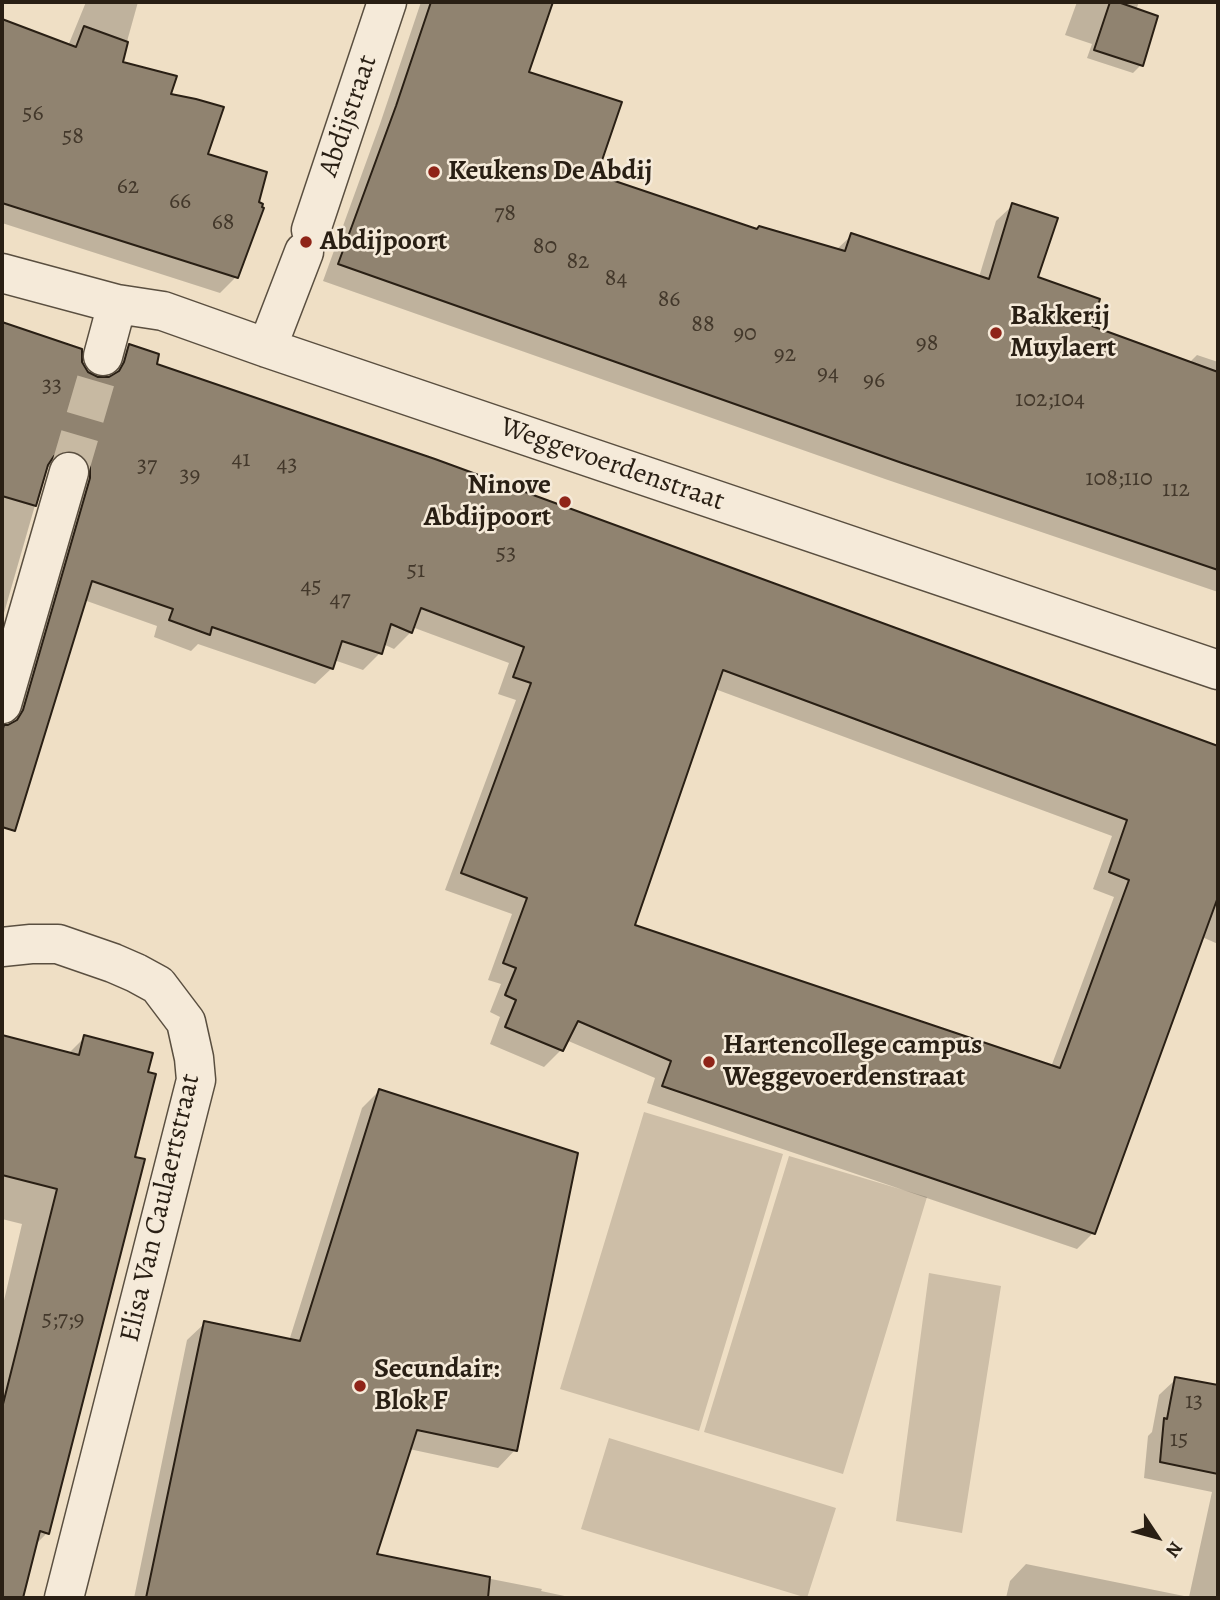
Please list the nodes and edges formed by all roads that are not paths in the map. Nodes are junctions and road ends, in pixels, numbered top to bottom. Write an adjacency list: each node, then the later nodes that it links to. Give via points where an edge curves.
1 (387, 2): 4 (street, Abdijstraat)
2 (2, 274): 3 (street, Weggevoerdenstraat)
3 (117, 304): 4 (street, Weggevoerdenstraat, via 163,311); 5 (street)
4 (267, 348): 7 (street, Weggevoerdenstraat)
5 (103, 356)
6 (69, 472): 8 (street)
7 (1218, 670)
8 (2, 704)
9 (2, 947): 10 (street, Elisa Van Caulaertstraat, via 58,944 158,985 186,1022 194,1058 196,1080)
10 (64, 1598)

